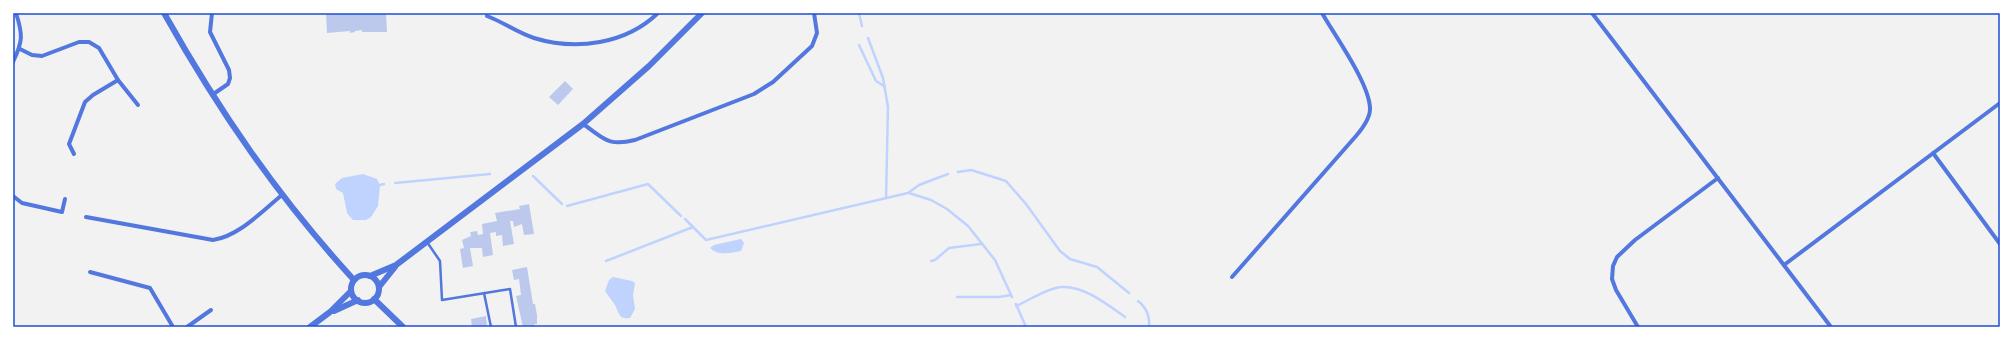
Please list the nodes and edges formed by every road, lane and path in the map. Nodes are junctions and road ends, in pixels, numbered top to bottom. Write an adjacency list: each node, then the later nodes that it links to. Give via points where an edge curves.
1 (16, 13): 10 (street, via 21,27)
2 (164, 13): 13 (street)
3 (212, 13): 13 (street, via 210,32 229,70 230,78 228,84)
4 (658, 13): 9 (street, via 636,30 618,38 578,44 533,38)
5 (702, 13): 16 (street, via 649,66)
6 (814, 13): 16 (street, via 817,33 812,46 773,82 754,94 620,144 607,141)
7 (1322, 13): 30 (street, via 1367,91 1370,110 1367,120 1346,148)
8 (1592, 13): 19 (street)
9 (487, 16)
10 (20, 49): 11 (street); 12 (street, via 32,55 42,56 79,42 89,42 98,48)
11 (13, 62)
12 (118, 80): 15 (street); 18 (street, via 85,102 69,144)
13 (211, 96): 20 (street)
14 (2000, 103): 17 (street)
15 (138, 105)
16 (582, 124): 24 (street)
17 (1933, 153): 25 (street); 27 (street)
18 (74, 154)
19 (1718, 178): 27 (street); 45 (street, via 1635,240 1617,257 1612,279)
20 (282, 195): 23 (street, via 234,232 212,240); 31 (street)
21 (13, 196): 22 (street, via 22,203 62,212)
22 (65, 199)
23 (86, 216)
24 (427, 241): 26 (street); 34 (lane, via 440,260 442,300)
25 (2000, 244)
26 (396, 265): 29 (street); 32 (street)
27 (1784, 265): 46 (street)
28 (90, 272): 39 (street, via 150,288)
29 (370, 276): 31 (street, via 360,276); 32 (street, via 376,280)
30 (1232, 278)
31 (354, 280): 33 (street)
32 (379, 288): 36 (street)
33 (351, 291): 35 (street); 38 (street)
34 (484, 294): 43 (lane); 44 (lane, via 510,289)
35 (358, 300): 36 (street); 38 (street)
36 (374, 300): 42 (street)
37 (211, 310): 40 (street)
38 (330, 312): 41 (street)
39 (173, 327)
40 (186, 327)
41 (310, 327)
42 (404, 327)
43 (491, 327)
44 (516, 327)
45 (1638, 327)
46 (1831, 327)

